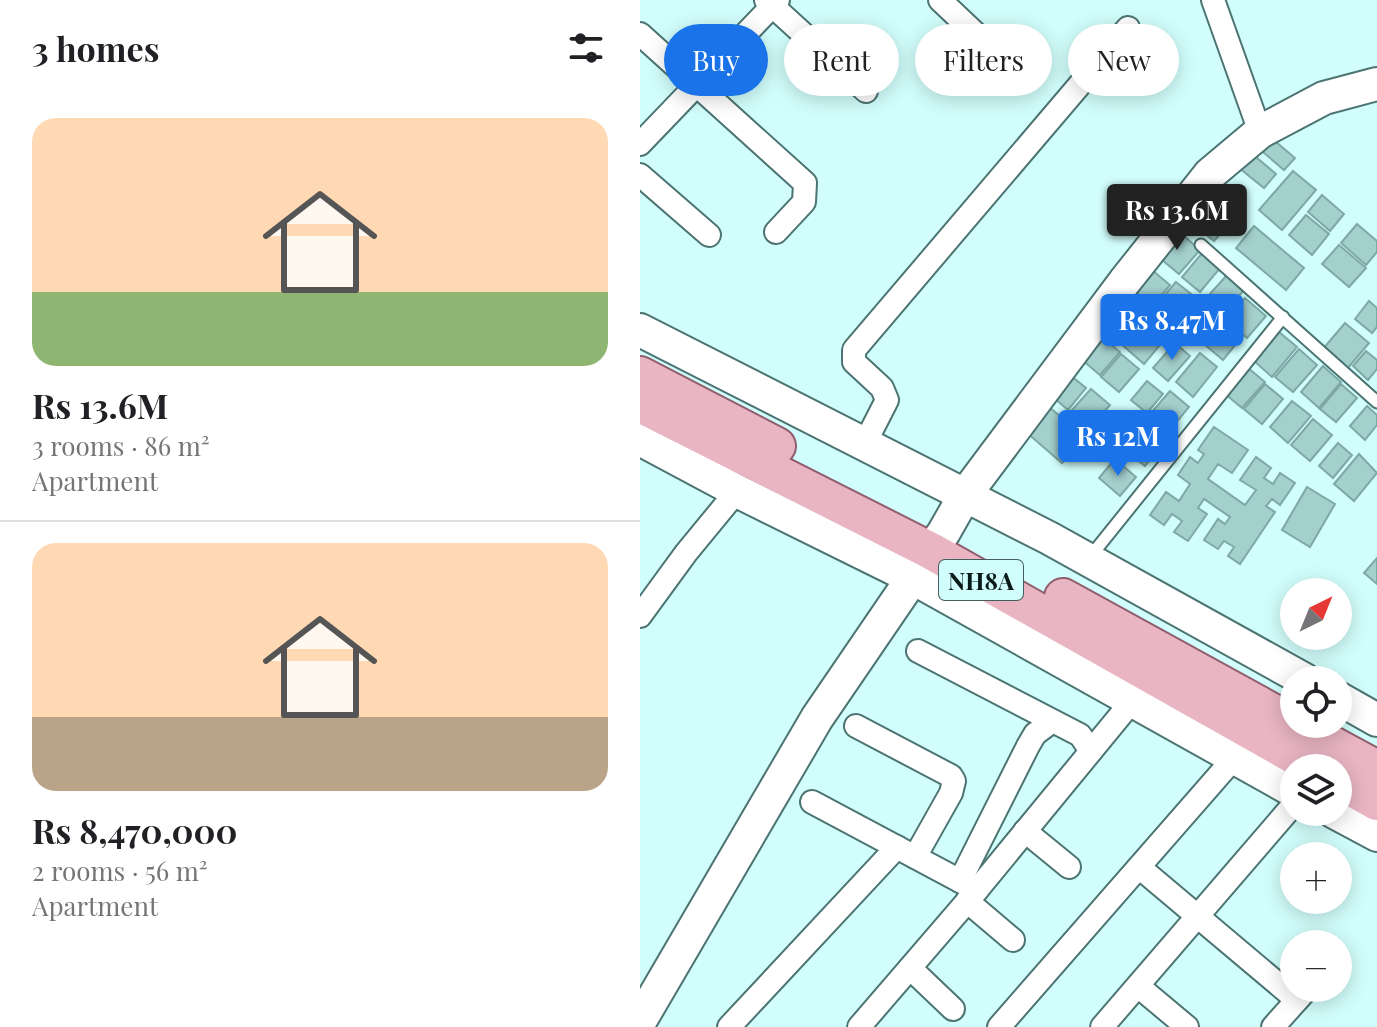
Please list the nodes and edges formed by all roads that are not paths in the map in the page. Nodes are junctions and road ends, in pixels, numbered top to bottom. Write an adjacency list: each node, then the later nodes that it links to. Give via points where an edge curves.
1 (940, 0): 6 (street)
2 (1213, 0): 13 (street)
3 (772, 2): 4 (street); 5 (street)
4 (753, 24)
5 (795, 24)
6 (965, 24)
7 (640, 34): 8 (street)
8 (664, 55)
9 (1377, 84): 13 (street, via 1324,98)
10 (688, 96): 14 (street)
11 (711, 96): 16 (street, via 805,183 804,202)
12 (1070, 96): 25 (street, via 854,350 854,362 882,388 887,400)
13 (1260, 132): 27 (street, via 1210,174)
14 (640, 144)
15 (640, 175): 17 (street)
16 (776, 232)
17 (709, 235)
18 (1201, 245): 19 (lane)
19 (1283, 317): 22 (lane); 29 (lane)
20 (640, 330): 25 (street)
21 (640, 375): 28 (main road, NH8A)
22 (1377, 402)
23 (640, 404): 28 (main road, NH8A)
24 (640, 439): 26 (street)
25 (864, 445): 27 (street)
26 (737, 491): 28 (street); 30 (street)
27 (965, 495): 28 (street); 29 (street)
28 (929, 554): 33 (street); 35 (main road, NH8A); 41 (main road, NH8A); 63 (street, via 817,718)
29 (1088, 559): 32 (street)
30 (640, 616)
31 (918, 651): 37 (street)
32 (1280, 666)
33 (1133, 700): 40 (street); 42 (street)
34 (1352, 706): 36 (street)
35 (1280, 717)
36 (1377, 720)
37 (1051, 722): 40 (street, via 1080,735); 55 (street, via 1028,746)
38 (856, 726): 52 (street, via 954,781 951,793)
39 (1320, 738): 43 (main road, NH8A)
40 (1091, 751): 50 (street)
41 (1291, 754)
42 (1235, 757): 44 (street); 54 (street)
43 (1377, 769)
44 (1280, 783)
45 (1352, 788): 47 (main road)
46 (812, 802): 52 (street)
47 (1377, 802)
48 (1280, 820): 56 (street)
49 (1352, 822): 51 (street)
50 (1025, 831): 53 (street); 55 (street)
51 (1377, 835)
52 (906, 852): 55 (street); 64 (street)
53 (1069, 867)
54 (1139, 867): 56 (street); 66 (street)
55 (968, 891): 57 (street); 58 (street)
56 (1198, 916): 59 (street); 60 (street)
57 (1013, 940)
58 (910, 968): 62 (street); 65 (street)
59 (1280, 978)
60 (1138, 986): 67 (street); 68 (street)
61 (1295, 1002): 69 (street)
62 (953, 1009)
63 (641, 1024)
64 (729, 1027)
65 (859, 1027)
66 (999, 1027)
67 (1102, 1027)
68 (1187, 1027)
69 (1273, 1027)

